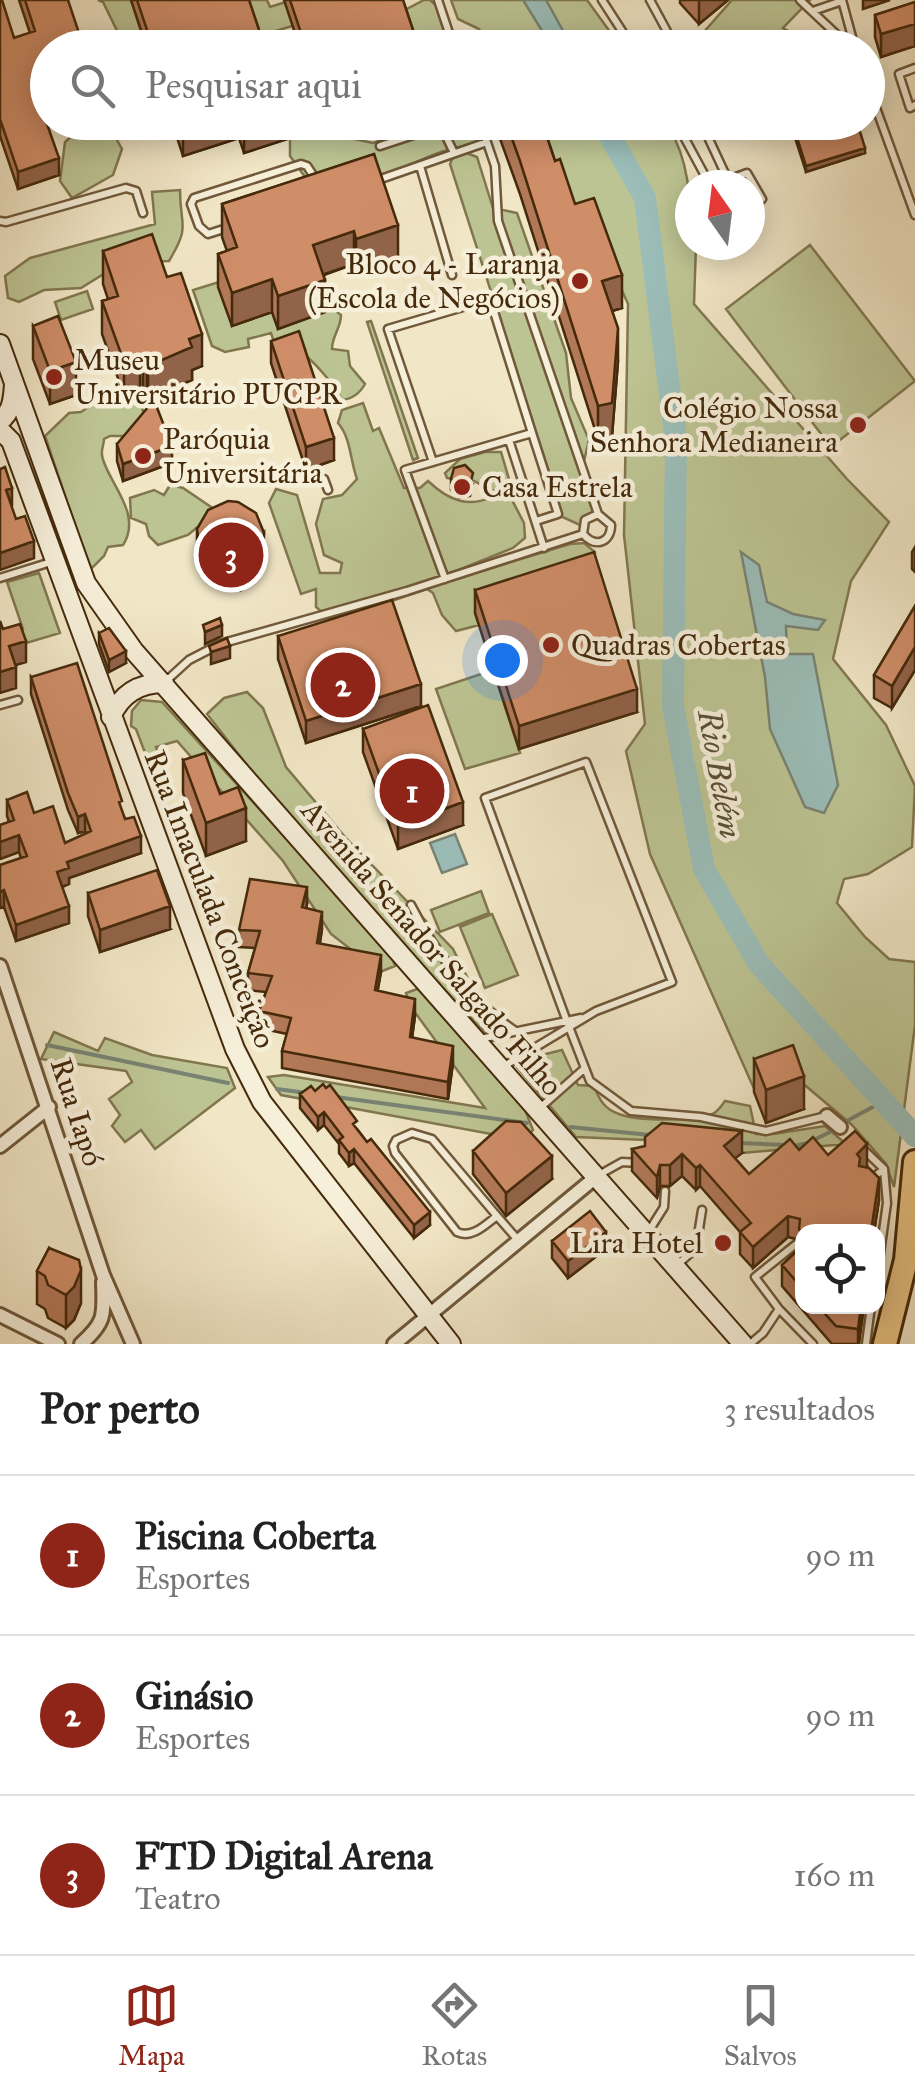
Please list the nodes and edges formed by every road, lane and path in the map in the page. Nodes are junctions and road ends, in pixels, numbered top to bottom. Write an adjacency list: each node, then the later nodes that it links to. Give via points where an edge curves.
1 (438, 0): 7 (lane)
2 (602, 0): 8 (lane)
3 (650, 0): 9 (lane)
4 (800, 0): 6 (lane)
5 (842, 1): 6 (lane); 11 (lane)
6 (813, 11): 10 (lane)
7 (448, 30)
8 (621, 30)
9 (666, 30)
10 (834, 30)
11 (849, 30)
12 (915, 68): 13 (lane, via 900,74 910,108)
13 (915, 105)
14 (885, 133): 28 (lane)
15 (397, 140): 20 (lane)
16 (446, 140): 21 (lane)
17 (686, 140): 23 (lane)
18 (709, 140): 24 (lane)
19 (487, 142): 21 (lane); 41 (lane, via 498,221)
20 (380, 146)
21 (454, 153): 22 (lane)
22 (420, 166): 26 (lane); 31 (lane)
23 (702, 170)
24 (723, 170)
25 (320, 186): 30 (lane, via 301,164 191,204 208,234)
26 (359, 186)
27 (143, 213): 29 (lane, via 136,191 126,188)
28 (915, 215)
29 (0, 221)
30 (244, 222)
31 (452, 275)
32 (0, 344): 33 (main road)
33 (14, 384): 34 (main road); 48 (main road, Avenida Senador Salgado Filho, via 86,583)
34 (0, 421)
35 (0, 430): 45 (main road, Rua Imaculada Conceição, via 12,441)
36 (532, 433): 37 (lane); 38 (lane, via 490,299 388,329); 42 (lane, via 558,514)
37 (509, 440): 38 (lane); 42 (lane)
38 (433, 462): 47 (lane, via 404,470)
39 (324, 479): 40 (lane)
40 (328, 490)
41 (598, 514): 43 (lane, via 585,520); 43 (lane, via 611,524 611,534 598,544)
42 (536, 522): 44 (lane)
43 (583, 534): 44 (lane)
44 (544, 548): 47 (lane)
45 (54, 561): 46 (lane); 51 (main road, Rua Imaculada Conceição)
46 (0, 578)
47 (445, 579): 48 (lane, via 220,644)
48 (164, 683): 51 (main road, via 130,692); 59 (main road, Avenida Senador Salgado Filho)
49 (18, 700): 50 (lane)
50 (0, 705)
51 (110, 717): 85 (main road, Rua Imaculada Conceição, via 235,1049 262,1102)
52 (412, 906): 58 (lane, via 433,946)
53 (0, 966): 63 (street, Rua Iapó)
54 (582, 1018): 55 (lane); 55 (lane, via 672,982 586,762 485,798); 57 (lane)
55 (566, 1019): 56 (lane); 57 (lane)
56 (528, 1028): 58 (lane); 60 (lane)
57 (570, 1029): 60 (lane); 62 (lane)
58 (514, 1030): 59 (lane)
59 (476, 1040): 61 (main road, Avenida Senador Salgado Filho)
60 (538, 1043): 61 (lane)
61 (502, 1068): 64 (main road, Avenida Senador Salgado Filho)
62 (584, 1068): 64 (lane); 65 (lane, via 590,1081 632,1111 766,1131)
63 (50, 1106): 67 (street); 81 (street, Rua Iapó)
64 (538, 1110): 71 (main road, Avenida Senador Salgado Filho)
65 (827, 1116): 66 (street)
66 (840, 1126): 70 (lane)
67 (0, 1146)
68 (915, 1162): 94 (highway, via 903,1276)
69 (640, 1163): 71 (lane, via 622,1162)
70 (884, 1169): 72 (lane); 76 (lane)
71 (596, 1177): 77 (main road, Avenida Senador Salgado Filho); 78 (street)
72 (864, 1184)
73 (666, 1191): 77 (lane)
74 (702, 1210): 80 (lane, via 696,1248)
75 (497, 1216): 75 (lane, via 432,1139 412,1132 396,1140 395,1153 456,1232 472,1234); 78 (lane)
76 (884, 1224)
77 (647, 1234): 80 (main road, Avenida Senador Salgado Filho)
78 (519, 1241): 85 (street)
79 (794, 1245): 82 (lane, via 754,1278)
80 (675, 1266): 91 (main road, Avenida Senador Salgado Filho)
81 (103, 1275): 87 (street, Rua Iapó, via 104,1316); 88 (street, Rua Iapó)
82 (779, 1308): 91 (lane); 92 (lane)
83 (871, 1314): 93 (lane)
84 (0, 1316): 86 (street)
85 (429, 1316): 89 (street); 90 (main road, Rua Imaculada Conceição)
86 (58, 1344)
87 (81, 1344)
88 (133, 1344)
89 (394, 1344)
90 (451, 1344)
91 (747, 1344)
92 (813, 1344)
93 (866, 1344)
94 (885, 1344)

